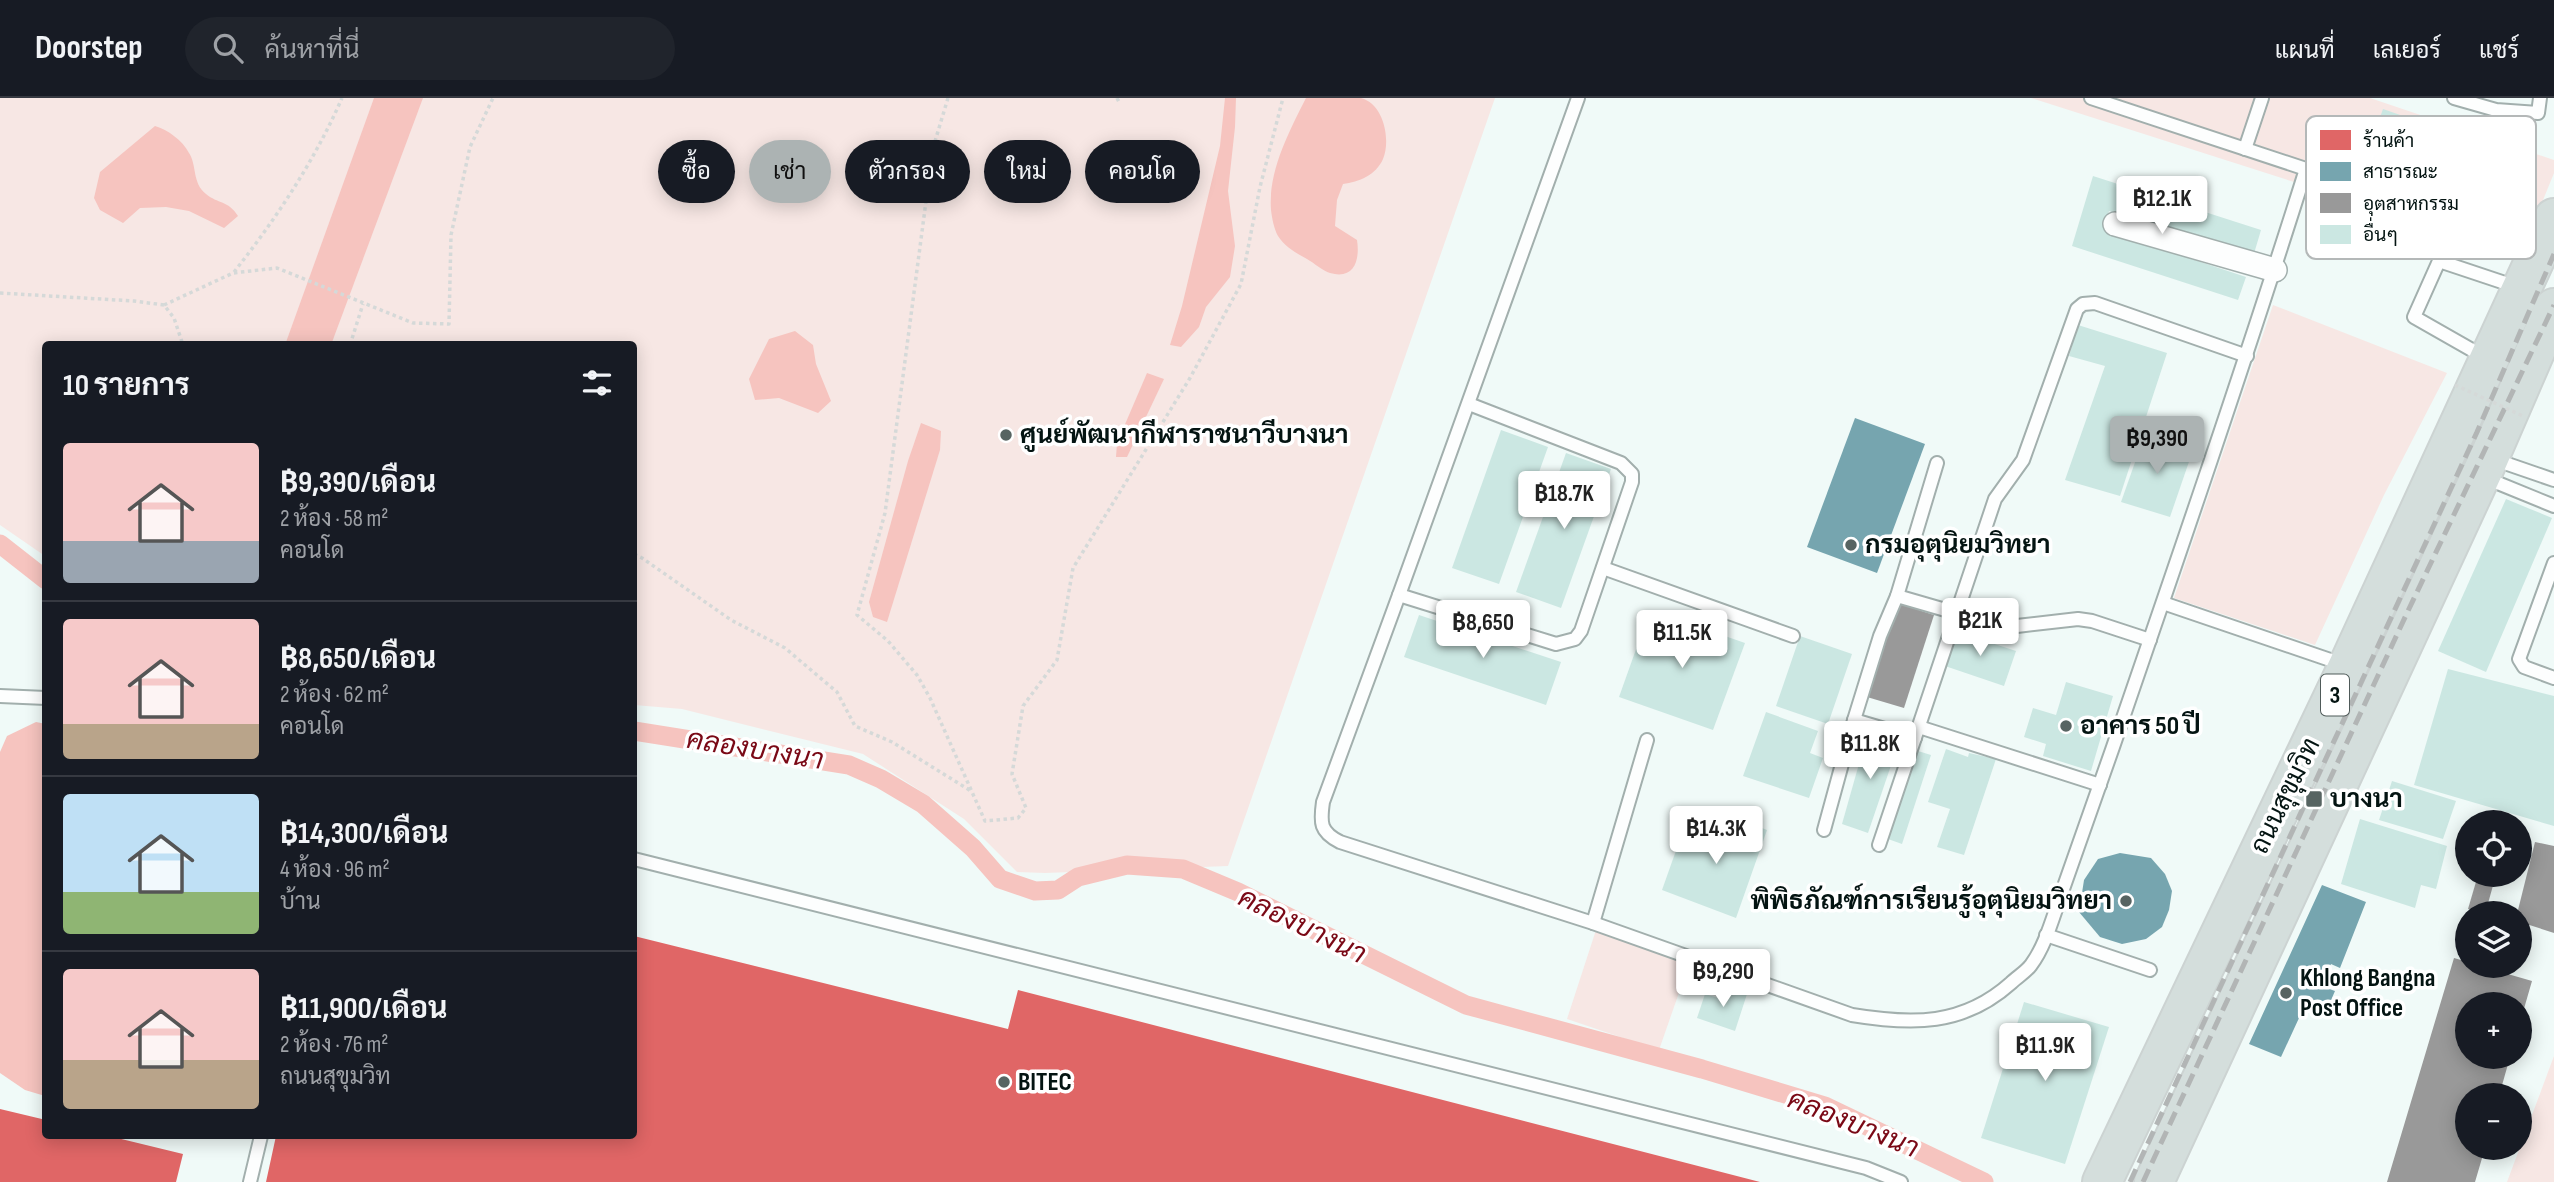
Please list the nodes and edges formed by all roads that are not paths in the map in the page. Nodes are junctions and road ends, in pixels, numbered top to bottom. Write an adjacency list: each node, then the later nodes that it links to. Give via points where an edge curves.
1 (1578, 98): 17 (lane)
2 (2091, 98): 6 (lane)
3 (2262, 98): 6 (lane)
4 (2454, 98): 5 (lane, via 2497,110 2538,113)
5 (2540, 98)
6 (2245, 149): 7 (lane)
7 (2306, 169): 12 (lane)
8 (2554, 218): 11 (highway, ถนนสุขุมวิท / 3)
9 (2115, 224): 12 (street)
10 (2536, 251): 11 (lane)
11 (2543, 254): 13 (highway, ถนนสุขุมวิท / 3)
12 (2275, 270): 15 (lane)
13 (2522, 289): 16 (highway, ถนนสุขุมวิท / 3); 16 (lane, via 2440,261 2419,306 2414,317)
14 (2554, 308): 19 (highway, ถนนสุขุมวิท / 3, via 2539,353)
15 (2247, 356): 26 (lane); 27 (lane, via 2095,303 2083,303 2071,322 2023,460 1995,499)
16 (2489, 360): 30 (highway, ถนนสุขุมวิท / 3)
17 (1469, 404): 23 (lane, via 1628,468 1632,482); 24 (lane)
18 (1937, 463): 25 (lane)
19 (2485, 467): 20 (lane); 21 (lane); 48 (highway, ถนนสุขุมวิท / 3)
20 (2554, 480)
21 (2554, 506)
22 (2554, 564): 31 (lane, via 2519,659 2524,667)
23 (1603, 568): 24 (lane, via 1581,631 1575,639 1556,644); 28 (lane)
24 (1399, 595): 41 (lane, via 1323,802 1321,817 1327,835)
25 (1896, 596): 27 (lane); 34 (lane)
26 (2163, 603): 29 (lane); 30 (lane)
27 (1957, 612): 29 (lane, via 2017,626 2078,619); 35 (lane)
28 (1793, 636)
29 (2150, 640): 37 (lane)
30 (2348, 667): 45 (highway, ถนนสุขุมวิท / 3)
31 (2554, 678)
32 (0, 697): 33 (lane)
33 (42, 698)
34 (1854, 720): 35 (lane); 38 (lane)
35 (1917, 733): 37 (lane); 39 (lane)
36 (1647, 740): 41 (lane)
37 (2100, 785): 42 (lane)
38 (1824, 830)
39 (1879, 845)
40 (637, 860): 47 (lane, via 1866,1168)
41 (1593, 923): 42 (lane, via 1852,1015 1886,1021 1945,1018 1970,1011 2000,993 2031,965)
42 (2046, 935): 43 (lane)
43 (2150, 970)
44 (260, 1139): 46 (lane)
45 (2105, 1176)
46 (250, 1182)
47 (1901, 1182)
48 (2154, 1182)

